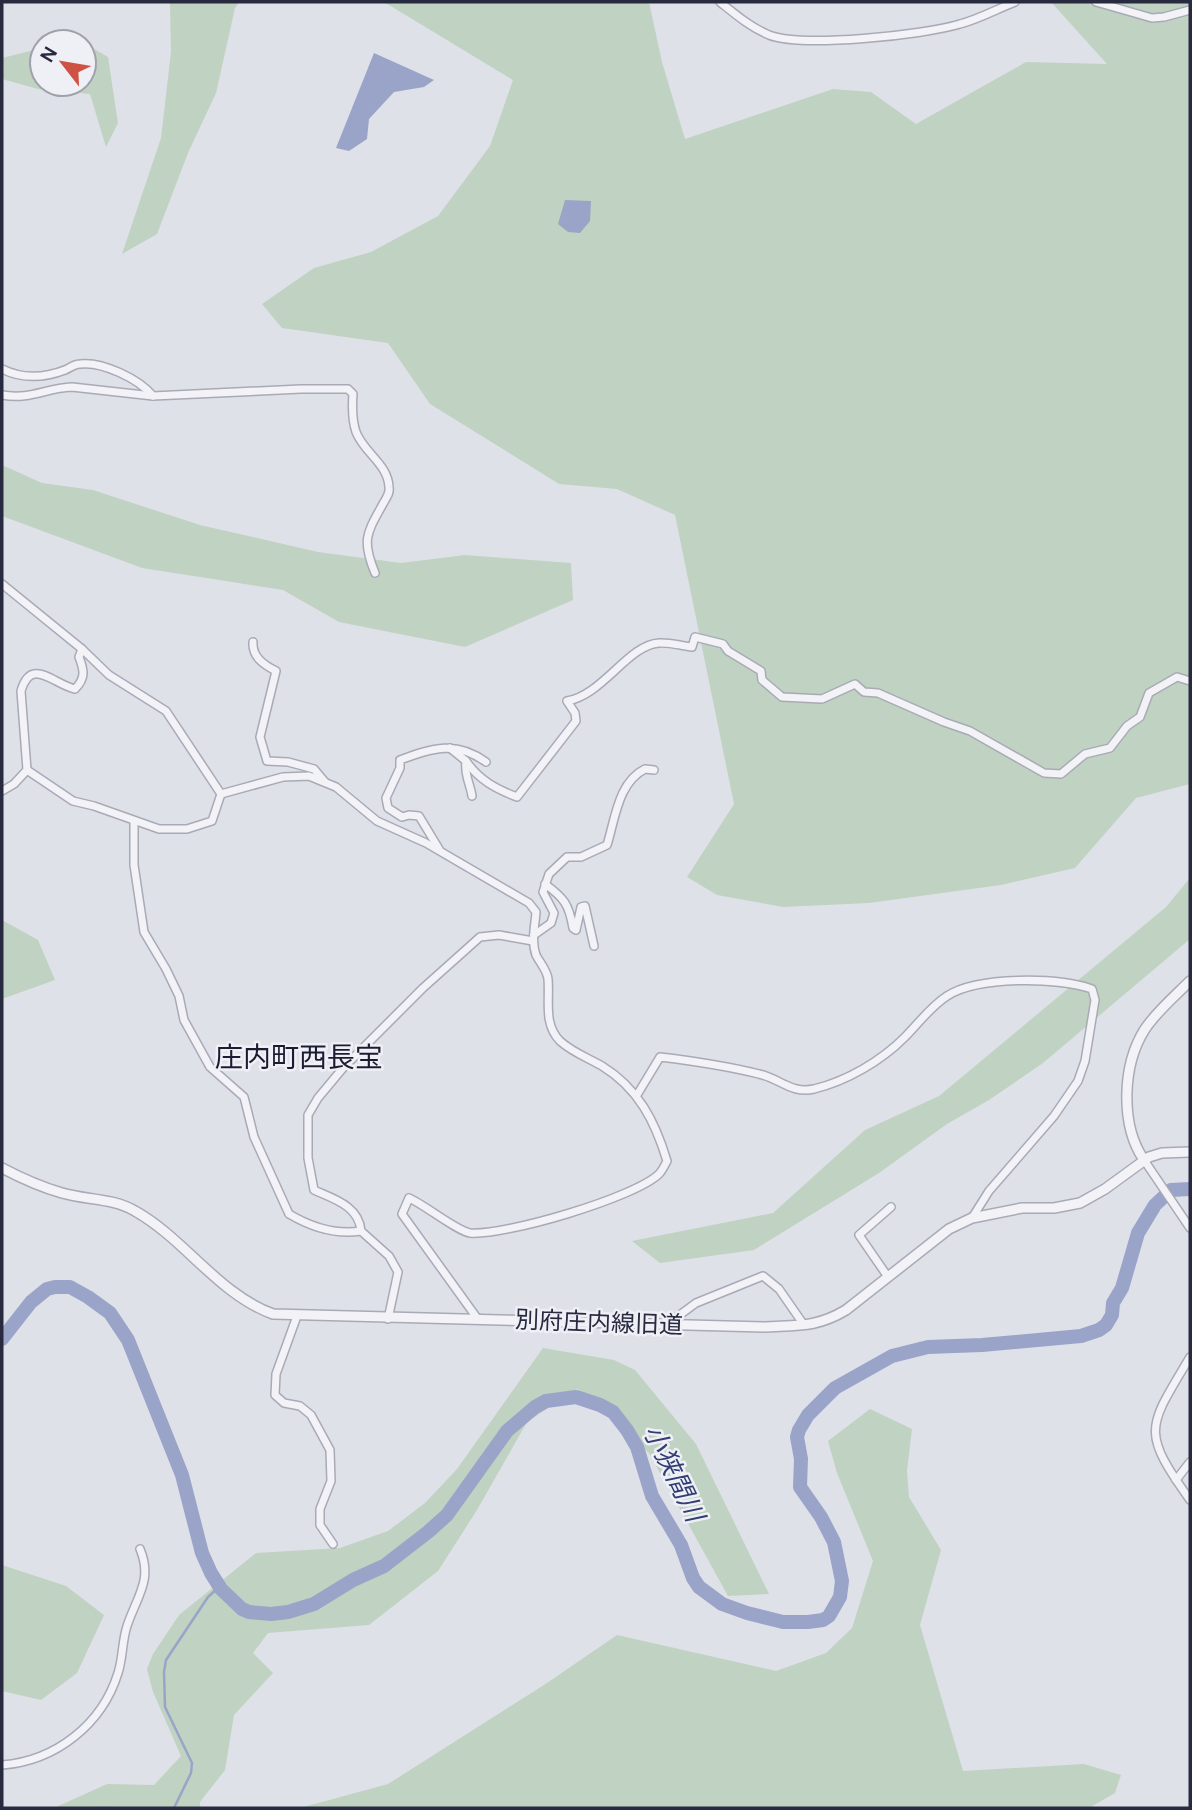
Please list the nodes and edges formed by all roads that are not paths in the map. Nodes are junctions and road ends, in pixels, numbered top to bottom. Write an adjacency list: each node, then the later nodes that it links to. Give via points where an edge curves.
1 (720, 2): 2 (street, via 770,36 818,40 939,30)
2 (1015, 2)
3 (1096, 2): 4 (street, via 1152,18)
4 (1190, 10)
5 (2, 369): 7 (street, via 33,377 81,363 95,365 144,385)
6 (2, 395): 7 (street, via 18,398 72,387)
7 (153, 396): 8 (street, via 348,389 353,394 356,432 384,471 390,491 368,533 366,547)
8 (375, 573)
9 (2, 584): 11 (street)
10 (253, 642): 18 (street, via 252,650 262,664 276,671 260,737 267,761 314,769)
11 (82, 649): 16 (street, via 79,657 84,670 75,689 36,673 24,680); 20 (street, via 109,675 166,711)
12 (1190, 681): 14 (street, via 1177,677 1149,693 1140,717 1110,748 1085,754 1060,774 1044,773 970,731 878,693 864,692 855,684 822,699 782,697 762,680 761,671 723,644 695,637 692,647 657,642 635,654 598,687 567,701 576,721 517,797 486,782)
13 (450, 748): 14 (street); 15 (street, via 464,748); 23 (street, via 400,760 386,798 388,808 396,814 419,816)
14 (466, 761): 21 (street, via 464,773)
15 (486, 762)
16 (27, 770): 19 (street); 22 (street, via 73,801)
17 (654, 770): 24 (street, via 645,769 629,781 607,845 581,857 568,857)
18 (325, 782): 20 (street, via 309,776 283,777); 23 (street, via 377,821)
19 (2, 791)
20 (221, 794): 22 (street, via 212,821 187,829 159,829)
21 (472, 796)
22 (134, 821): 35 (street, via 134,865 144,932 210,1067 244,1097 254,1137 289,1214 317,1227)
23 (444, 855): 25 (street, via 529,904 536,912)
24 (545, 884): 25 (street, via 543,892 554,913 551,923); 26 (street, via 564,900 576,930 581,906 585,906)
25 (534, 938): 28 (street, via 536,954 548,976 552,1029 560,1040 620,1078); 35 (street, via 480,937 343,1068 312,1107 308,1158 313,1190 352,1209)
26 (594, 946)
27 (1190, 981): 30 (street, via 1150,1022 1134,1055 1127,1118 1133,1143)
28 (638, 1095): 33 (street, via 660,1057 762,1074 792,1089 817,1088 859,1072 883,1056 933,1007 965,988 1025,981 1092,989 1095,1000 1079,1081); 38 (street, via 667,1161 660,1174 642,1185 574,1214 467,1233 409,1198 402,1214)
29 (1190, 1152): 30 (street, 別府庄内線旧道, via 1162,1153)
30 (1144, 1160): 33 (street, 別府庄内線旧道, via 1080,1203); 34 (street)
31 (2, 1168): 37 (street, 別府庄内線旧道, via 34,1184 135,1211 253,1307)
32 (891, 1206): 36 (street, via 859,1235)
33 (972, 1218): 36 (street, 別府庄内線旧道, via 950,1229)
34 (1190, 1228)
35 (360, 1231): 39 (street, via 389,1256 398,1272)
36 (888, 1277): 41 (street, 別府庄内線旧道, via 827,1321)
37 (298, 1316): 39 (street, 別府庄内線旧道); 46 (street, via 276,1374 275,1395 311,1415 330,1450 331,1481 320,1509 320,1525)
38 (477, 1318): 39 (street, 別府庄内線旧道); 40 (street, 別府庄内線旧道)
39 (388, 1319)
40 (666, 1325): 41 (street, 別府庄内線旧道); 41 (street, via 696,1303 762,1276 779,1289)
41 (804, 1325)
42 (1190, 1357): 45 (street, via 1162,1405 1155,1433 1162,1460)
43 (1190, 1462): 44 (street)
44 (1176, 1480)
45 (1190, 1500)
46 (333, 1544)
47 (140, 1549): 48 (street, via 146,1563 145,1581 126,1628 118,1674 106,1699 89,1725 65,1745 39,1758)
48 (2, 1765)

